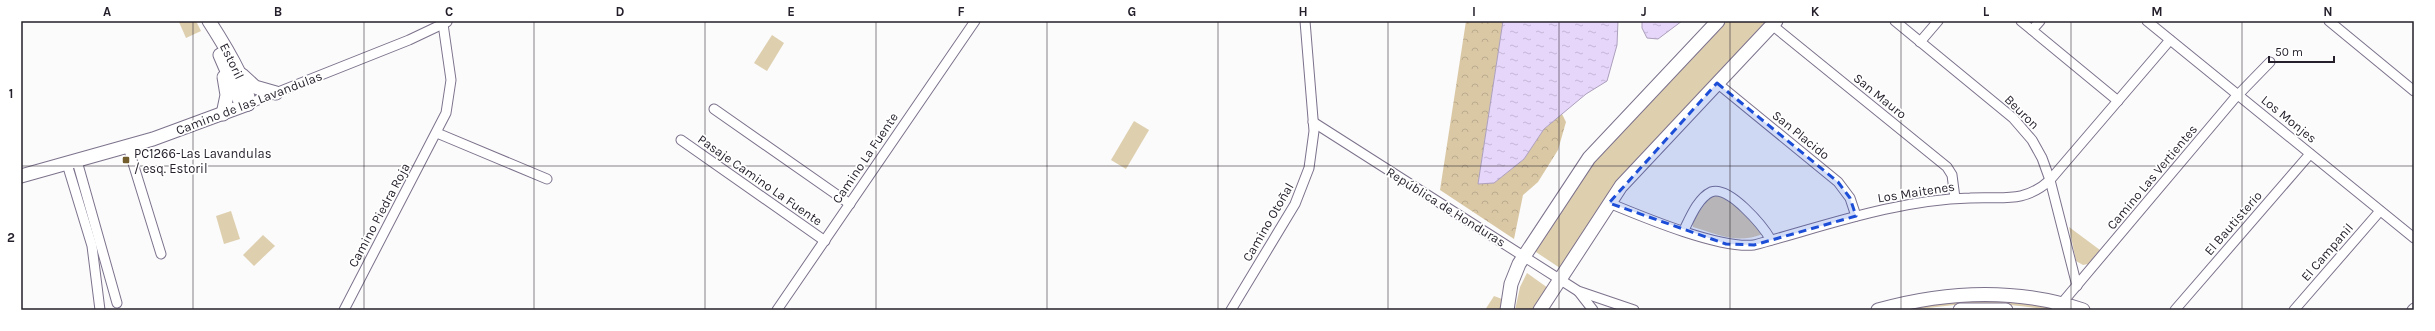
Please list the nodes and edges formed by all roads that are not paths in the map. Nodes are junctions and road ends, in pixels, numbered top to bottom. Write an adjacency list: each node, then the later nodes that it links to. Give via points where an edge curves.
1 (975, 21): 38 (street, Camino La Fuente)
2 (1305, 21): 27 (street, Camino Otoñal)
3 (1718, 21): 46 (street, via 1589,158)
4 (1895, 21): 15 (street, Beuron)
5 (1938, 21): 15 (street)
6 (2021, 21): 13 (street)
7 (2040, 21): 13 (street)
8 (2147, 21): 14 (street, Los Monjes)
9 (2329, 21): 20 (street)
10 (210, 22): 16 (street, Estoril); 18 (street, Estoril)
11 (446, 23): 21 (street, Camino de las Lavandulas); 28 (street, Camino Piedra Roja, via 451,69 450,91 446,113)
12 (1774, 23): 19 (street); 36 (street, San Mauro, via 1947,168 1952,175)
13 (2032, 30): 23 (street)
14 (2170, 40): 22 (street, Los Monjes); 23 (street, Los Maitenes)
15 (1920, 42): 35 (street, Beuron, via 2019,124 2037,149)
16 (219, 55): 24 (street, Estoril, via 240,99); 26 (street, via 227,95)
17 (2270, 62): 22 (street, Camino Las Vertientes)
18 (233, 64): 21 (street, via 254,87); 24 (street, Estoril, via 248,94)
19 (1717, 83): 37 (street, via 1621,186); 40 (street, San Placido, via 1838,182 1850,198)
20 (2414, 91)
21 (276, 93): 24 (street, Camino de las Lavandulas)
22 (2238, 94): 31 (street, Los Monjes); 48 (street, Camino Las Vertientes)
23 (2118, 100): 35 (street, Los Maitenes)
24 (248, 104): 26 (street, Camino de las Lavandulas)
25 (714, 109): 38 (street)
26 (223, 114): 30 (street, Camino de las Lavandulas)
27 (1313, 122): 46 (street, República de Honduras); 57 (street, Camino Otoñal, via 1312,156 1301,193)
28 (437, 133): 34 (street); 55 (street, Camino Piedra Roja)
29 (681, 140): 44 (street, Pasaje Camino La Fuente)
30 (128, 147): 32 (street, Camino de las Lavandulas); 45 (street)
31 (2310, 154): 39 (street, Los Monjes); 66 (street, El Bautisterio)
32 (72, 162): 33 (street, Camino de las Lavandulas); 50 (street); 54 (street, via 92,246)
33 (21, 176)
34 (547, 179)
35 (2050, 180): 36 (street, Los Maitenes, via 2034,192 2021,197); 48 (street, Beuron)
36 (1955, 198): 40 (street, Los Maitenes, via 1912,203)
37 (1609, 203): 41 (street, Los Maitenes); 47 (street)
38 (850, 204): 44 (street, Camino La Fuente)
39 (2380, 211): 42 (street, Los Monjes); 67 (street, El Campanil)
40 (1856, 216): 43 (street, Los Maitenes)
41 (1684, 230): 43 (street, Los Maitenes, via 1739,246); 43 (street, via 1703,199 1718,191 1755,218)
42 (2414, 238)
43 (1771, 240)
44 (825, 241): 56 (street, Camino La Fuente)
45 (161, 254)
46 (1523, 256): 47 (street, República de Honduras); 58 (street, via 1511,284)
47 (1561, 279): 49 (street, República de Honduras); 59 (street)
48 (2077, 286): 51 (street, Camino Las Vertientes)
49 (1578, 291): 60 (street, República de Honduras); 61 (street, República de Honduras)
50 (117, 303)
51 (2058, 307): 52 (street, via 2012,295 1976,294 1940,296); 65 (street)
52 (1892, 308): 62 (street)
53 (2414, 308): 68 (street)
54 (100, 310)
55 (344, 310)
56 (777, 310)
57 (1231, 310)
58 (1507, 310)
59 (1540, 310)
60 (1594, 310)
61 (1634, 310)
62 (1878, 310)
63 (1960, 310): 64 (street)
64 (2006, 310)
65 (2083, 310)
66 (2175, 310)
67 (2294, 310)
68 (2412, 310)

